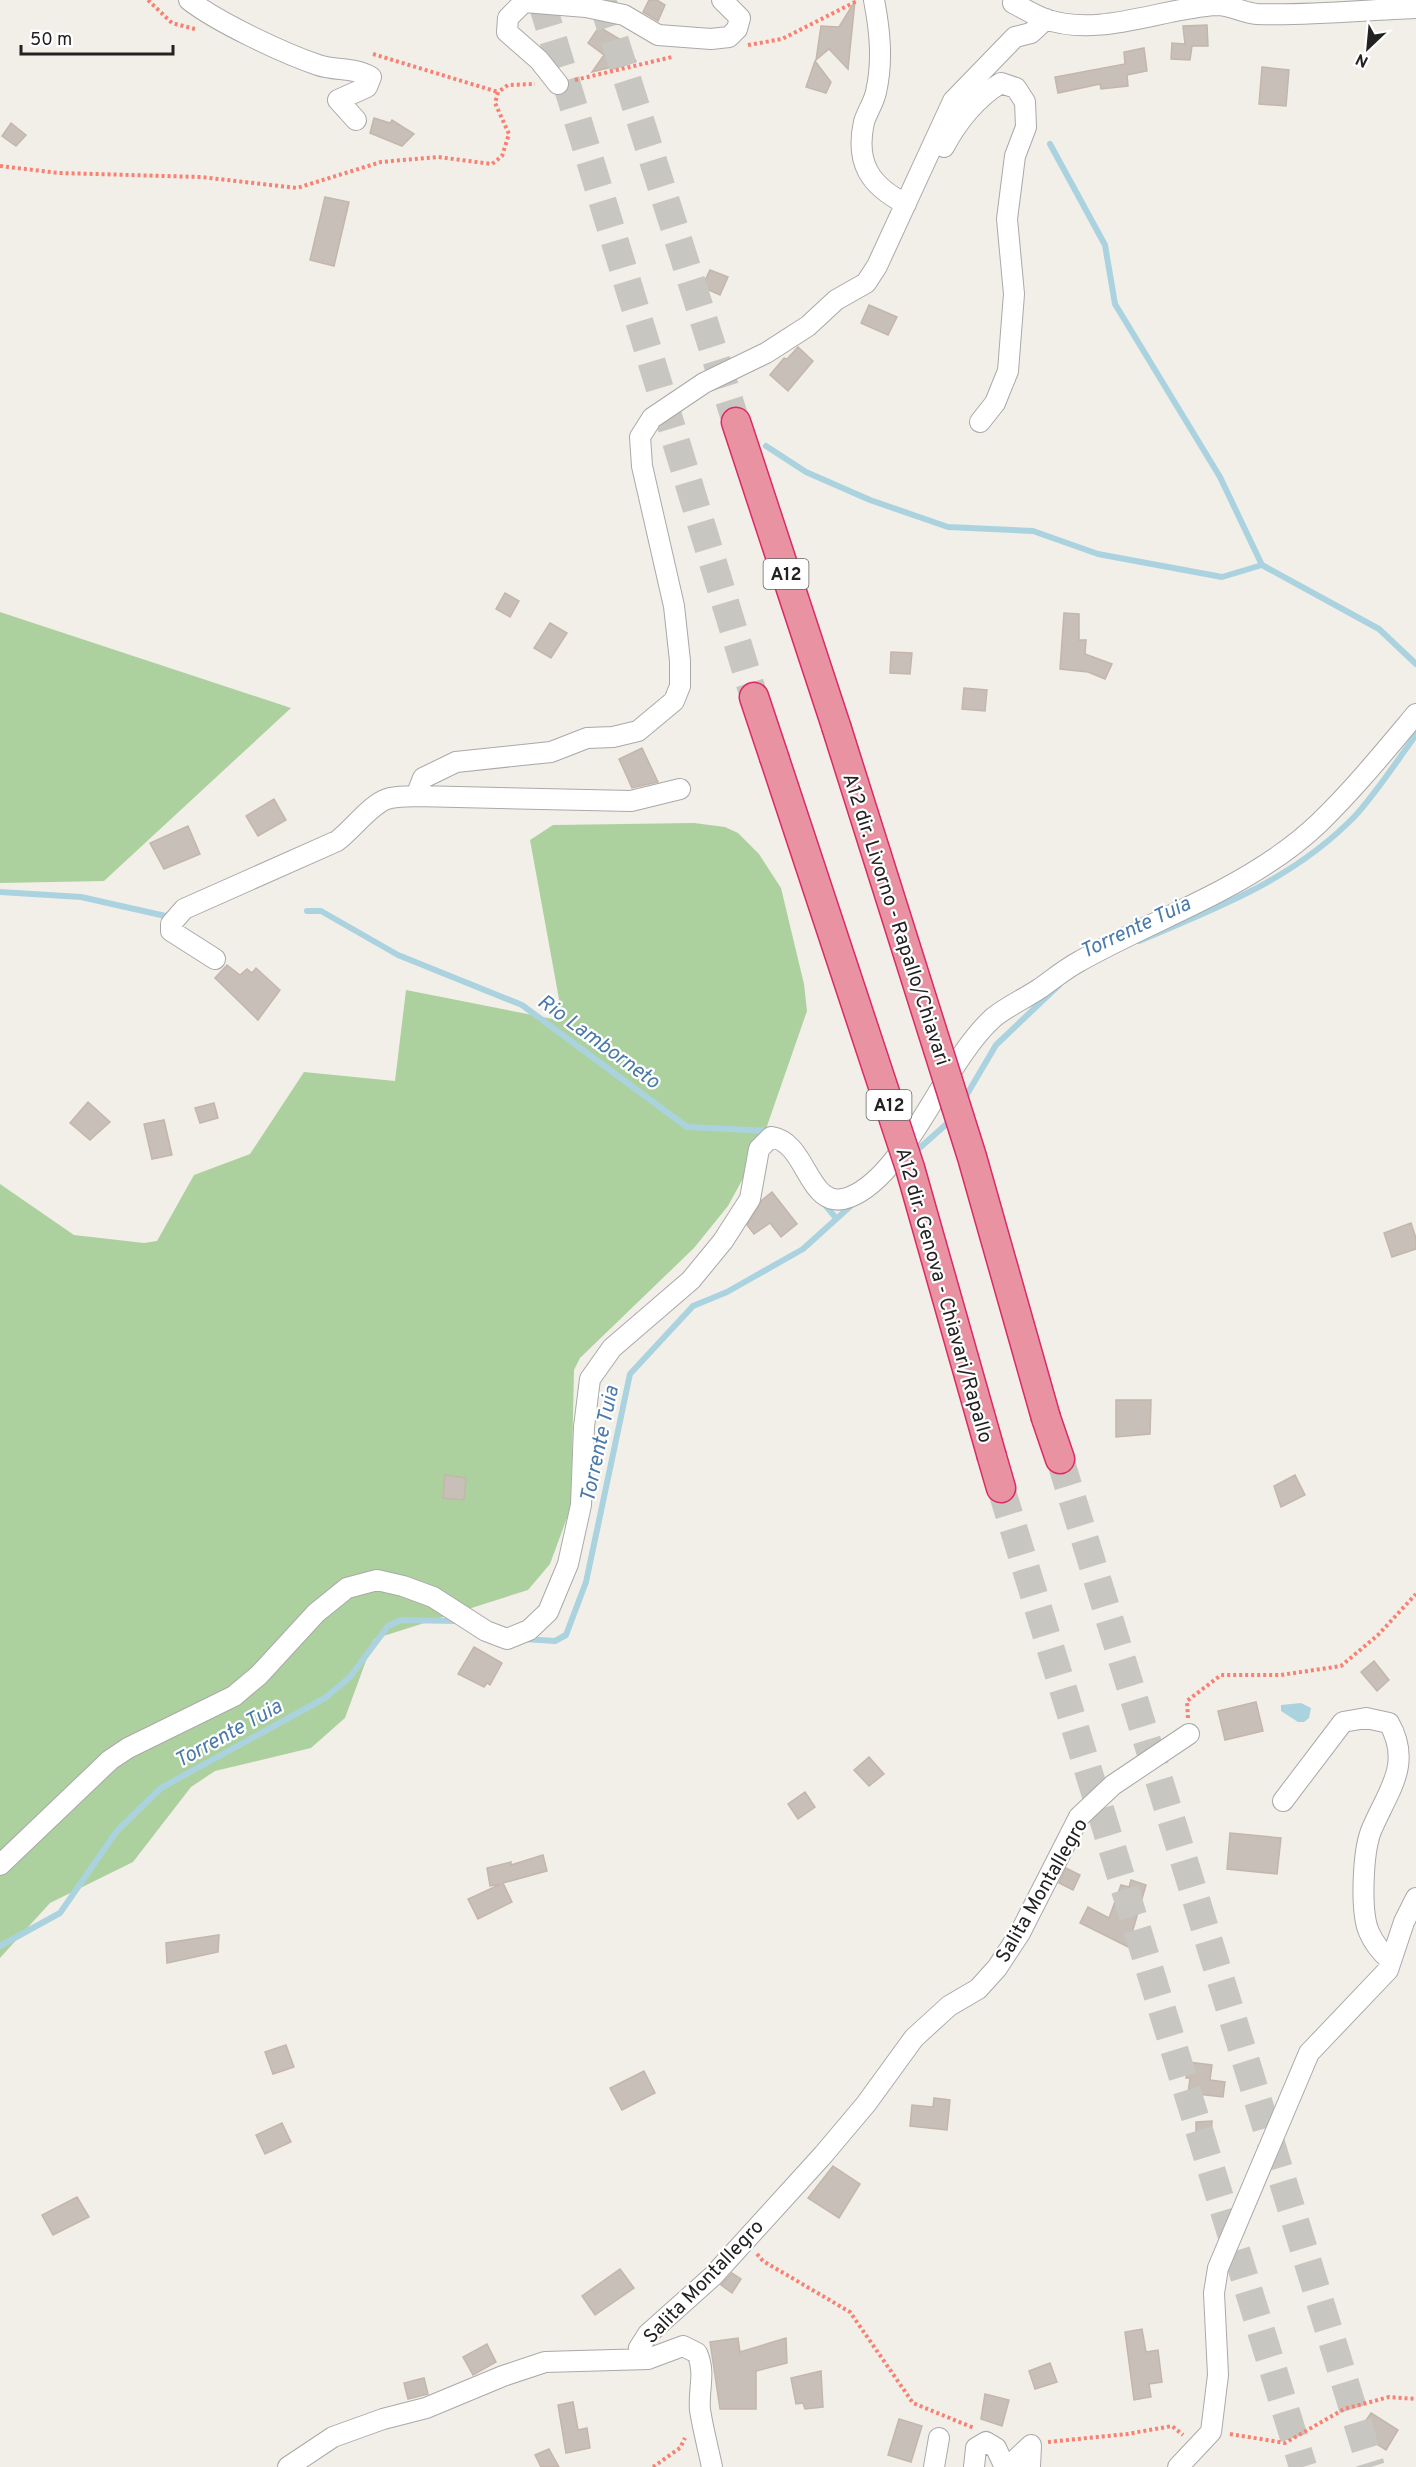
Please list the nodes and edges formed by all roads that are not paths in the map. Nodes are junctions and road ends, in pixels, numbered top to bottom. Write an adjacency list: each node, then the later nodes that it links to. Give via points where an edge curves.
1 (189, 0): 9 (street, via 320,65 372,77 367,87 338,100)
2 (722, 0): 8 (street, via 740,18 737,29 729,37 711,39 658,35 624,15 586,7 524,2 508,18 507,32 539,60)
3 (874, 0): 11 (street, via 881,56 861,156 871,178 885,194)
4 (1011, 1): 6 (street); 7 (street, via 1018,20)
5 (1416, 8): 6 (street, via 1253,14 1218,5 1112,22 1077,24)
6 (1046, 19): 7 (street, via 1031,33)
7 (1015, 37): 10 (street, via 953,101)
8 (558, 84)
9 (356, 120)
10 (921, 171): 11 (street); 13 (street, via 932,168 954,129 987,91 1001,83 1016,88 1025,102 1026,126 1015,156 1007,219 1014,294 1008,370 995,403)
11 (906, 204): 17 (street, via 866,283 836,300 808,326 766,353 704,383 652,418 640,437 642,465 674,606 680,661 680,686 675,702 638,731 587,738 551,752 456,762 423,778)
12 (736, 422): 19 (highway, A12 dir. Livorno - Rapallo/Chiavari / A12, bridge, via 972,1157)
13 (980, 422)
14 (754, 697): 20 (highway, A12 dir. Genova - Chiavari/Rapallo / A12, bridge, via 910,1168)
15 (1416, 714): 23 (street, via 1318,824 1287,849 1223,889 1077,962 994,1018 972,1040 888,1170 849,1197 834,1199 820,1192 793,1148 783,1139 771,1137 759,1149 750,1199 723,1241 691,1280 612,1348 590,1379 581,1505 568,1564 548,1612 529,1630 507,1639 486,1631 433,1597 377,1580 347,1588 316,1613 259,1675 234,1696 110,1760)
16 (680, 789): 17 (street, via 631,801)
17 (416, 796): 18 (street, via 388,798 337,841 184,909 171,924 171,931)
18 (215, 959)
19 (1060, 1459)
20 (1001, 1488)
21 (1189, 1734): 26 (street, Salita Montallegro, via 1113,1785 1079,1817 1020,1933 997,1968 978,1989 949,2006 914,2038 866,2104 746,2240 713,2276 648,2334 639,2348)
22 (1283, 1802): 25 (street, via 1343,1722 1366,1718 1389,1723 1399,1740 1400,1756 1392,1789 1370,1833 1363,1888 1368,1930 1379,1950)
23 (0, 1865)
24 (1416, 1898): 25 (street)
25 (1391, 1961): 33 (street, via 1388,1970 1309,2053 1218,2268 1214,2293 1218,2375 1205,2440)
26 (648, 2359): 28 (street, via 545,2362 426,2408 333,2437); 29 (street, via 683,2346 697,2353 703,2380 700,2408)
27 (939, 2438): 30 (street)
28 (288, 2467)
29 (712, 2467)
30 (934, 2467)
31 (974, 2467): 32 (street, via 976,2448 986,2442 996,2448 1003,2463 1013,2462 1031,2445)
32 (1030, 2467)
33 (1178, 2467)

